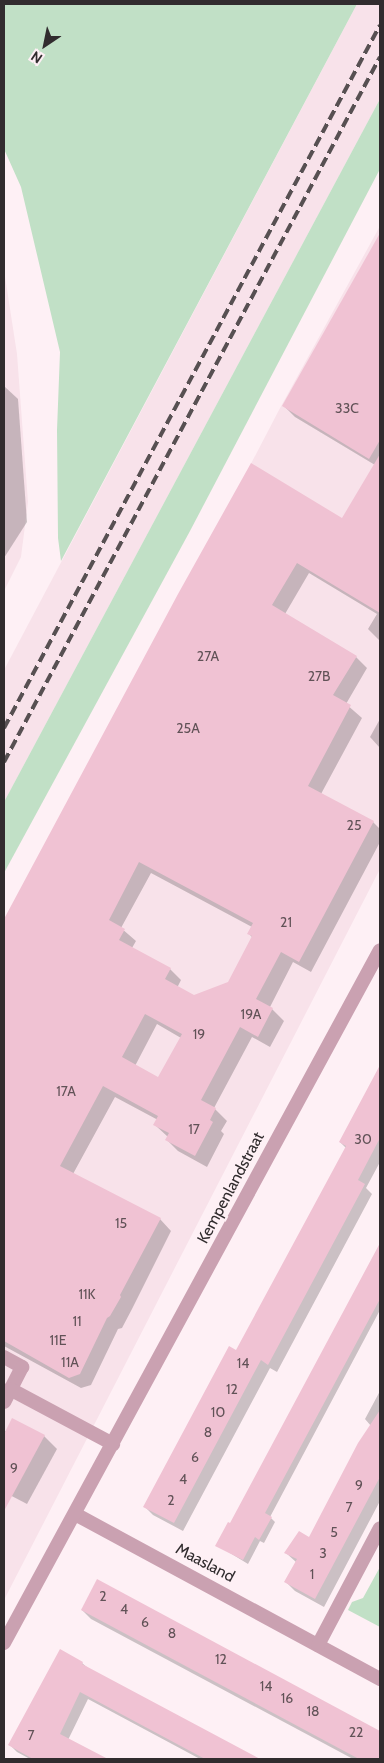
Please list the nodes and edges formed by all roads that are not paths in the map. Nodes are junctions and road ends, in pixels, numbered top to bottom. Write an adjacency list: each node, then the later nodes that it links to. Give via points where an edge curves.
1 (380, 950): 4 (street, Kempenlandstraat)
2 (4, 1357): 3 (street, via 22,1367)
3 (7, 1395): 4 (street)
4 (113, 1444): 5 (street, Kempenlandstraat)
5 (75, 1514): 7 (street, Kempenlandstraat); 8 (street, Maasland)
6 (380, 1528): 8 (street)
7 (4, 1642)
8 (318, 1645): 9 (street, Maasland)
9 (380, 1679)

